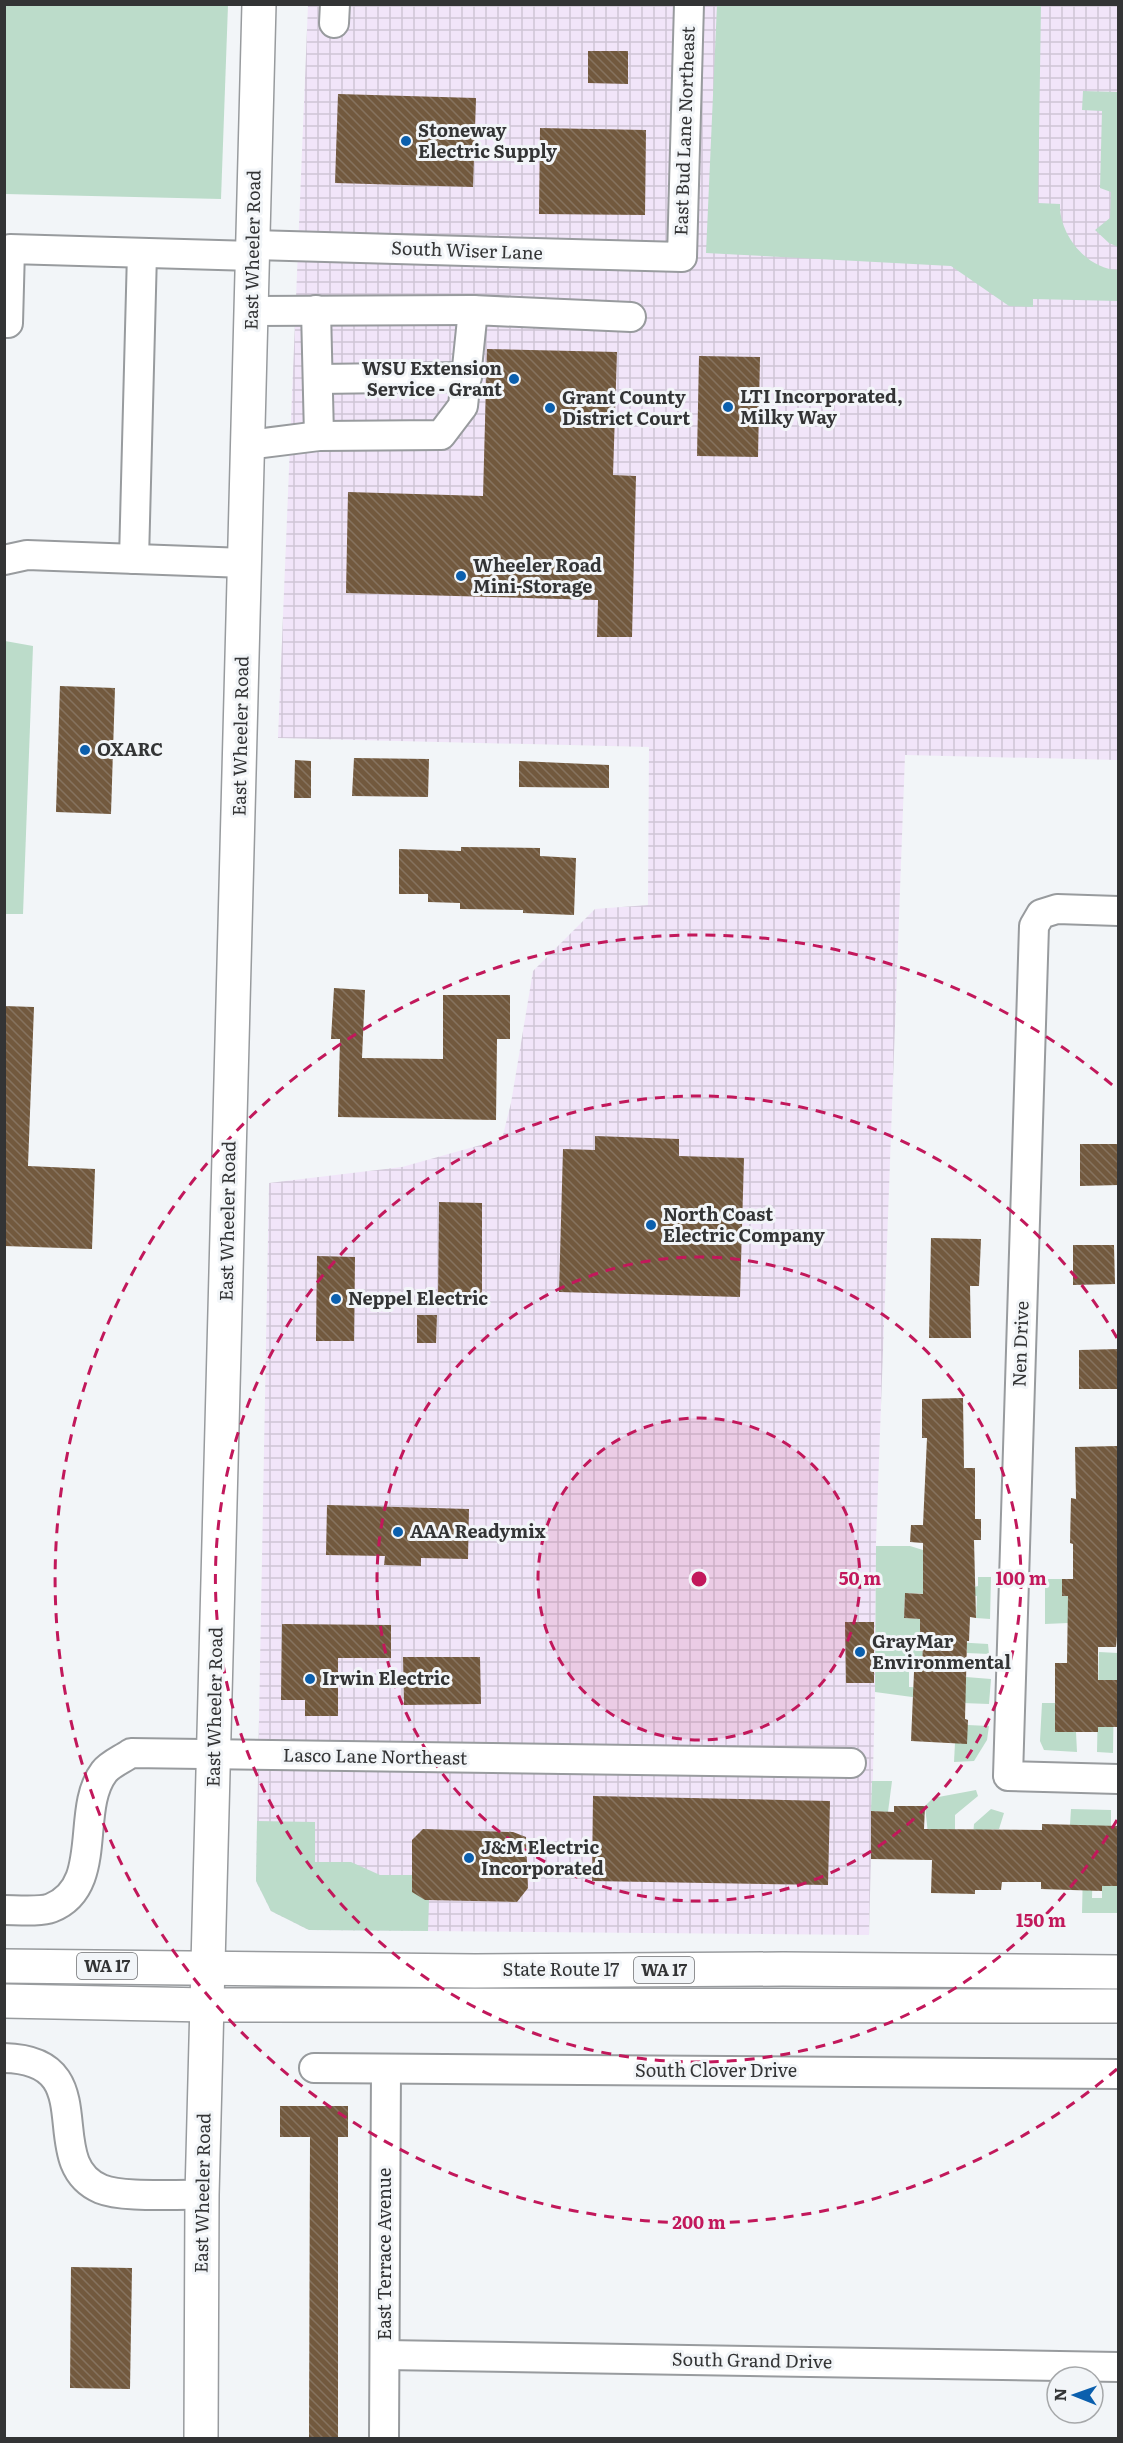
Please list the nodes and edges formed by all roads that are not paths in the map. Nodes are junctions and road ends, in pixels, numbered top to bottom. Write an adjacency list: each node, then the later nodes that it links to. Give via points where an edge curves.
1 (259, 4): 3 (main road, East Wheeler Road)
2 (689, 4): 5 (street, East Bud Lane Northeast)
3 (253, 251): 4 (street, South Wiser Lane); 5 (street, South Wiser Lane); 8 (main road, East Wheeler Road)
4 (142, 253): 10 (street, South Wiser Lane, via 10,249 8,323); 15 (street)
5 (682, 257)
6 (316, 310): 7 (street); 8 (street); 12 (street)
7 (473, 310): 9 (street); 11 (street)
8 (251, 311): 14 (main road, East Wheeler Road)
9 (631, 317)
10 (4, 323)
11 (467, 377): 12 (street); 13 (street, via 463,406 441,435)
12 (318, 380): 13 (street)
13 (319, 436): 14 (street)
14 (248, 445): 17 (main road, East Wheeler Road)
15 (134, 559): 16 (street, via 27,555); 17 (street)
16 (4, 560)
17 (245, 563): 19 (main road, East Wheeler Road)
18 (1119, 911): 21 (street, Nen Drive, via 1057,909 1041,914 1034,926 1008,1776)
19 (214, 1756): 20 (street, Lasco Lane Northeast); 22 (street, Lasco Lane Northeast, via 131,1753 105,1770 92,1795 84,1871 70,1895 50,1909); 24 (main road, East Wheeler Road)
20 (851, 1763)
21 (1119, 1779)
22 (4, 1910)
23 (4, 1966): 24 (main road, State Route 17 / WA 17)
24 (209, 1967): 25 (main road, State Route 17 / WA 17); 27 (main road, East Wheeler Road)
25 (1119, 1972)
26 (4, 2001): 27 (main road, State Route 17 / WA 17)
27 (207, 2005): 28 (main road, State Route 17 / WA 17); 33 (main road, East Wheeler Road)
28 (1119, 2006)
29 (4, 2058): 33 (street, via 37,2063 56,2079 65,2104 73,2161 92,2184 112,2191)
30 (314, 2068): 31 (street, South Clover Drive)
31 (386, 2069): 32 (street, South Clover Drive); 34 (street, East Terrace Avenue)
32 (1119, 2074)
33 (202, 2194): 36 (main road, East Wheeler Road)
34 (385, 2355): 35 (street, South Grand Drive); 37 (street, East Terrace Avenue)
35 (1119, 2367)
36 (201, 2439)
37 (384, 2439)

